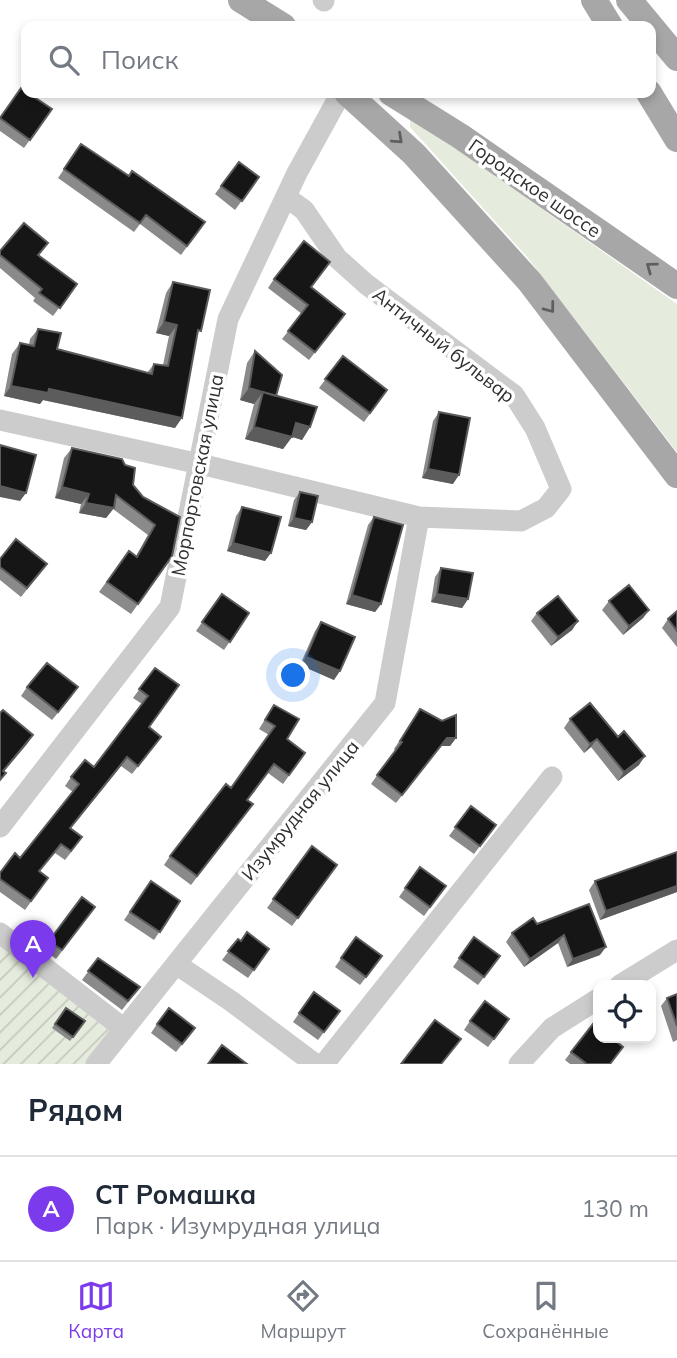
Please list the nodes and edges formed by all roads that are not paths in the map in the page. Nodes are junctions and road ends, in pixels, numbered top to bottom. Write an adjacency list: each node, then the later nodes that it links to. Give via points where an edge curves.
1 (241, 0): 4 (main road); 5 (main road)
2 (594, 0): 6 (main road)
3 (629, 0): 7 (main road)
4 (265, 21)
5 (275, 21)
6 (607, 21)
7 (646, 21)
8 (656, 33): 9 (main road)
9 (677, 58)
10 (338, 98): 15 (street, Морпортовская улица)
11 (352, 98): 19 (main road, one-way to 19, via 414,154 530,282)
12 (399, 98): 16 (main road, Городское шоссе, one-way to 12)
13 (652, 98): 14 (main road)
14 (677, 139)
15 (286, 197): 18 (street, Морпортовская улица, via 228,319); 20 (street, Античный бульвар, via 304,210 337,258 366,284 514,395 535,428 561,489 546,508 521,521)
16 (677, 286)
17 (0, 421): 18 (street)
18 (200, 464): 20 (street); 22 (street, Морпортовская улица, via 170,607)
19 (677, 475)
20 (419, 517): 25 (street, Изумрудная улица, via 385,703)
21 (552, 777): 31 (street)
22 (0, 827)
23 (0, 933): 28 (street)
24 (677, 950): 26 (street)
25 (176, 964): 28 (street, Изумрудная улица); 30 (street)
26 (628, 980)
27 (593, 1002): 32 (street, via 551,1028)
28 (123, 1028): 29 (street, Изумрудная улица)
29 (96, 1064)
30 (315, 1064)
31 (324, 1064)
32 (519, 1064)

